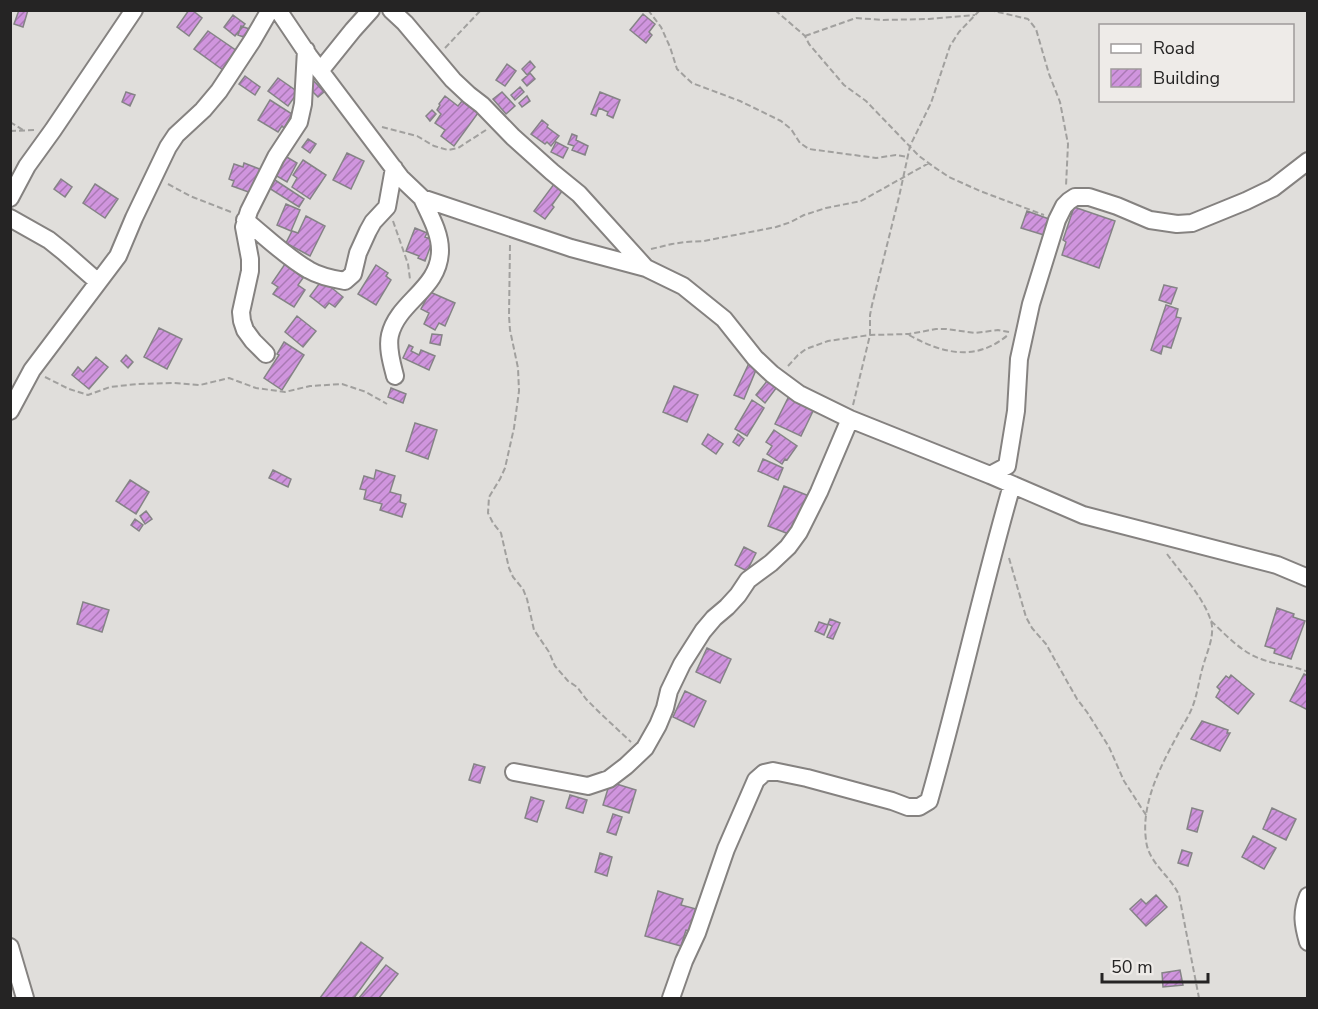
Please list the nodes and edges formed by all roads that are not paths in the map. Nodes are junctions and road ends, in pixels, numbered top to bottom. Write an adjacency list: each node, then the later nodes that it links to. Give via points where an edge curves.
1 (134, 10): 10 (street, via 27,165)
2 (270, 10): 15 (street, via 219,91 176,135 118,256)
3 (278, 10): 6 (street)
4 (370, 10): 7 (street)
5 (391, 10): 14 (street, via 453,80 579,194)
6 (306, 50): 7 (street); 12 (street, via 299,122)
7 (320, 71): 9 (street)
8 (1308, 161): 20 (street, via 1273,188 1192,223 1150,220 1089,197 1075,197 1060,213 1031,304 1019,359 1007,466)
9 (394, 168): 11 (street); 12 (street, via 387,207 373,222 353,274 345,281 309,270 291,258)
10 (10, 198)
11 (422, 198): 14 (street, via 571,248); 17 (street, via 440,251 434,274 389,337)
12 (247, 215): 16 (street, via 244,227 250,271 242,321)
13 (10, 218): 15 (street, via 49,240)
14 (640, 262): 19 (street, via 683,286 716,313 772,374 799,394)
15 (98, 282): 18 (street, via 32,370)
16 (266, 354)
17 (394, 376)
18 (10, 411)
19 (850, 419): 20 (street); 23 (street, via 799,532 788,547 748,580 703,632 682,664 645,748 609,779 588,786)
20 (990, 474): 21 (street)
21 (1012, 485): 22 (street, via 1083,515 1277,565); 28 (street, via 928,801 919,807 908,807 807,778 773,771 764,773 756,780 726,849)
22 (1308, 578)
23 (514, 772)
24 (1308, 896): 25 (street, via 1302,924)
25 (1308, 942)
26 (10, 947): 27 (street)
27 (26, 999)
28 (671, 999)

